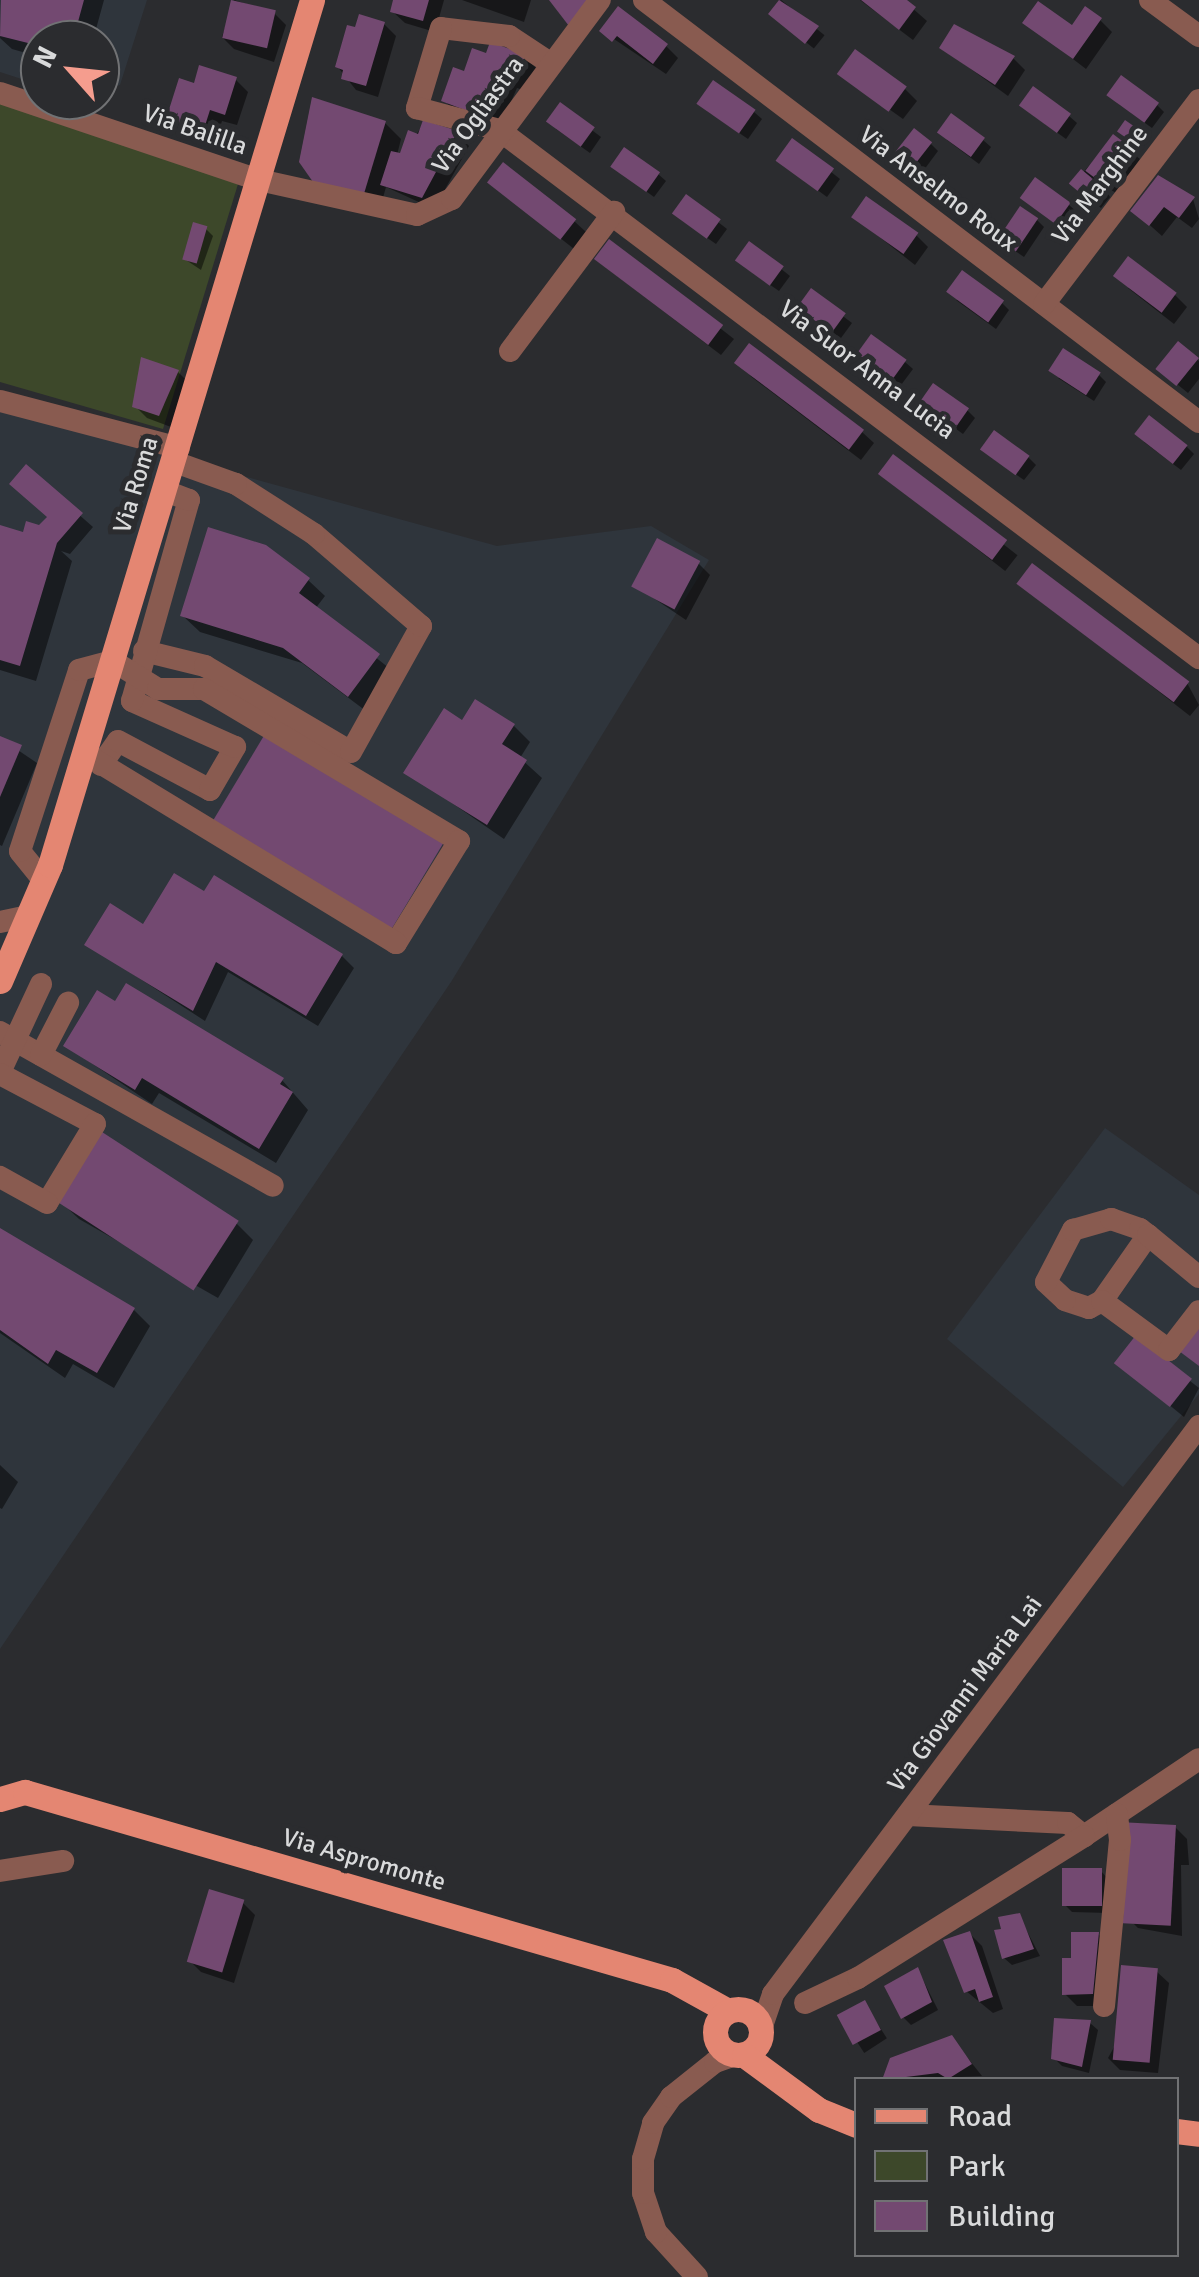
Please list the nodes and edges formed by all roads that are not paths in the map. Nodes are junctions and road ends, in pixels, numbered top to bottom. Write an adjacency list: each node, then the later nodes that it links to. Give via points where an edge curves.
1 (312, 0): 10 (main road, Via Roma)
2 (600, 0): 6 (street, Via Ogliastra)
3 (644, 0): 12 (street, Via Anselmo Roux)
4 (1150, 0): 5 (street)
5 (1199, 36)
6 (550, 63): 9 (street, Via Ogliastra); 9 (street, via 509,36 441,28 417,108)
7 (0, 93): 10 (street, Via Balilla)
8 (1199, 100): 12 (street, Via Marghine)
9 (499, 130): 10 (street, Via Ogliastra, via 452,199 417,216); 11 (street, Via Suor Anna Lucia)
10 (259, 180): 16 (main road, Via Roma)
11 (614, 212): 13 (street); 18 (street, Via Suor Anna Lucia)
12 (1044, 304): 15 (street, Via Anselmo Roux)
13 (510, 351)
14 (0, 401): 16 (street)
15 (1199, 422)
16 (177, 455): 17 (main road, Via Roma); 17 (street, via 314,534 420,626 352,752)
17 (140, 633): 19 (main road, Via Roma); 20 (street)
18 (1199, 658)
19 (114, 661): 20 (street); 23 (main road, Via Roma); 24 (street, via 80,670 20,851)
20 (137, 674): 21 (street); 23 (street, via 158,689 204,689 459,842 396,943)
21 (132, 700): 22 (street); 22 (street, via 235,748 210,790)
22 (118, 741): 23 (street)
23 (93, 759): 24 (main road, Via Roma)
24 (44, 881): 25 (main road, Via Roma)
25 (30, 916): 26 (street); 27 (main road, Via Roma)
26 (0, 922)
27 (0, 981)
28 (41, 984): 30 (street)
29 (68, 1004): 31 (street)
30 (9, 1036): 31 (street); 32 (street)
31 (41, 1054): 34 (street)
32 (0, 1073): 33 (street, via 95,1124 47,1203)
33 (0, 1177)
34 (273, 1186)
35 (1148, 1235): 36 (street); 37 (street); 37 (street, via 1111,1219 1073,1230 1046,1282 1065,1300 1089,1308)
36 (1199, 1277)
37 (1102, 1301): 38 (street, via 1168,1350)
38 (1199, 1310)
39 (1199, 1426): 43 (street, Via Giovanni Maria Lai)
40 (1199, 1759): 42 (street)
41 (2, 1799): 49 (main road, Via Aspromonte, via 25,1792 672,1980)
42 (1117, 1814): 44 (street); 48 (street)
43 (908, 1815): 44 (street, via 1068,1823); 49 (street, Via Giovanni Maria Lai, via 774,1994)
44 (1084, 1836): 47 (street, via 858,1978)
45 (63, 1861): 46 (street)
46 (0, 1871)
47 (804, 2003)
48 (1104, 2006)
49 (734, 2029): 50 (main road, Via Aspromonte, via 819,2110); 51 (street, via 654,2123 642,2180 656,2232)
50 (854, 2124)
51 (697, 2277)

